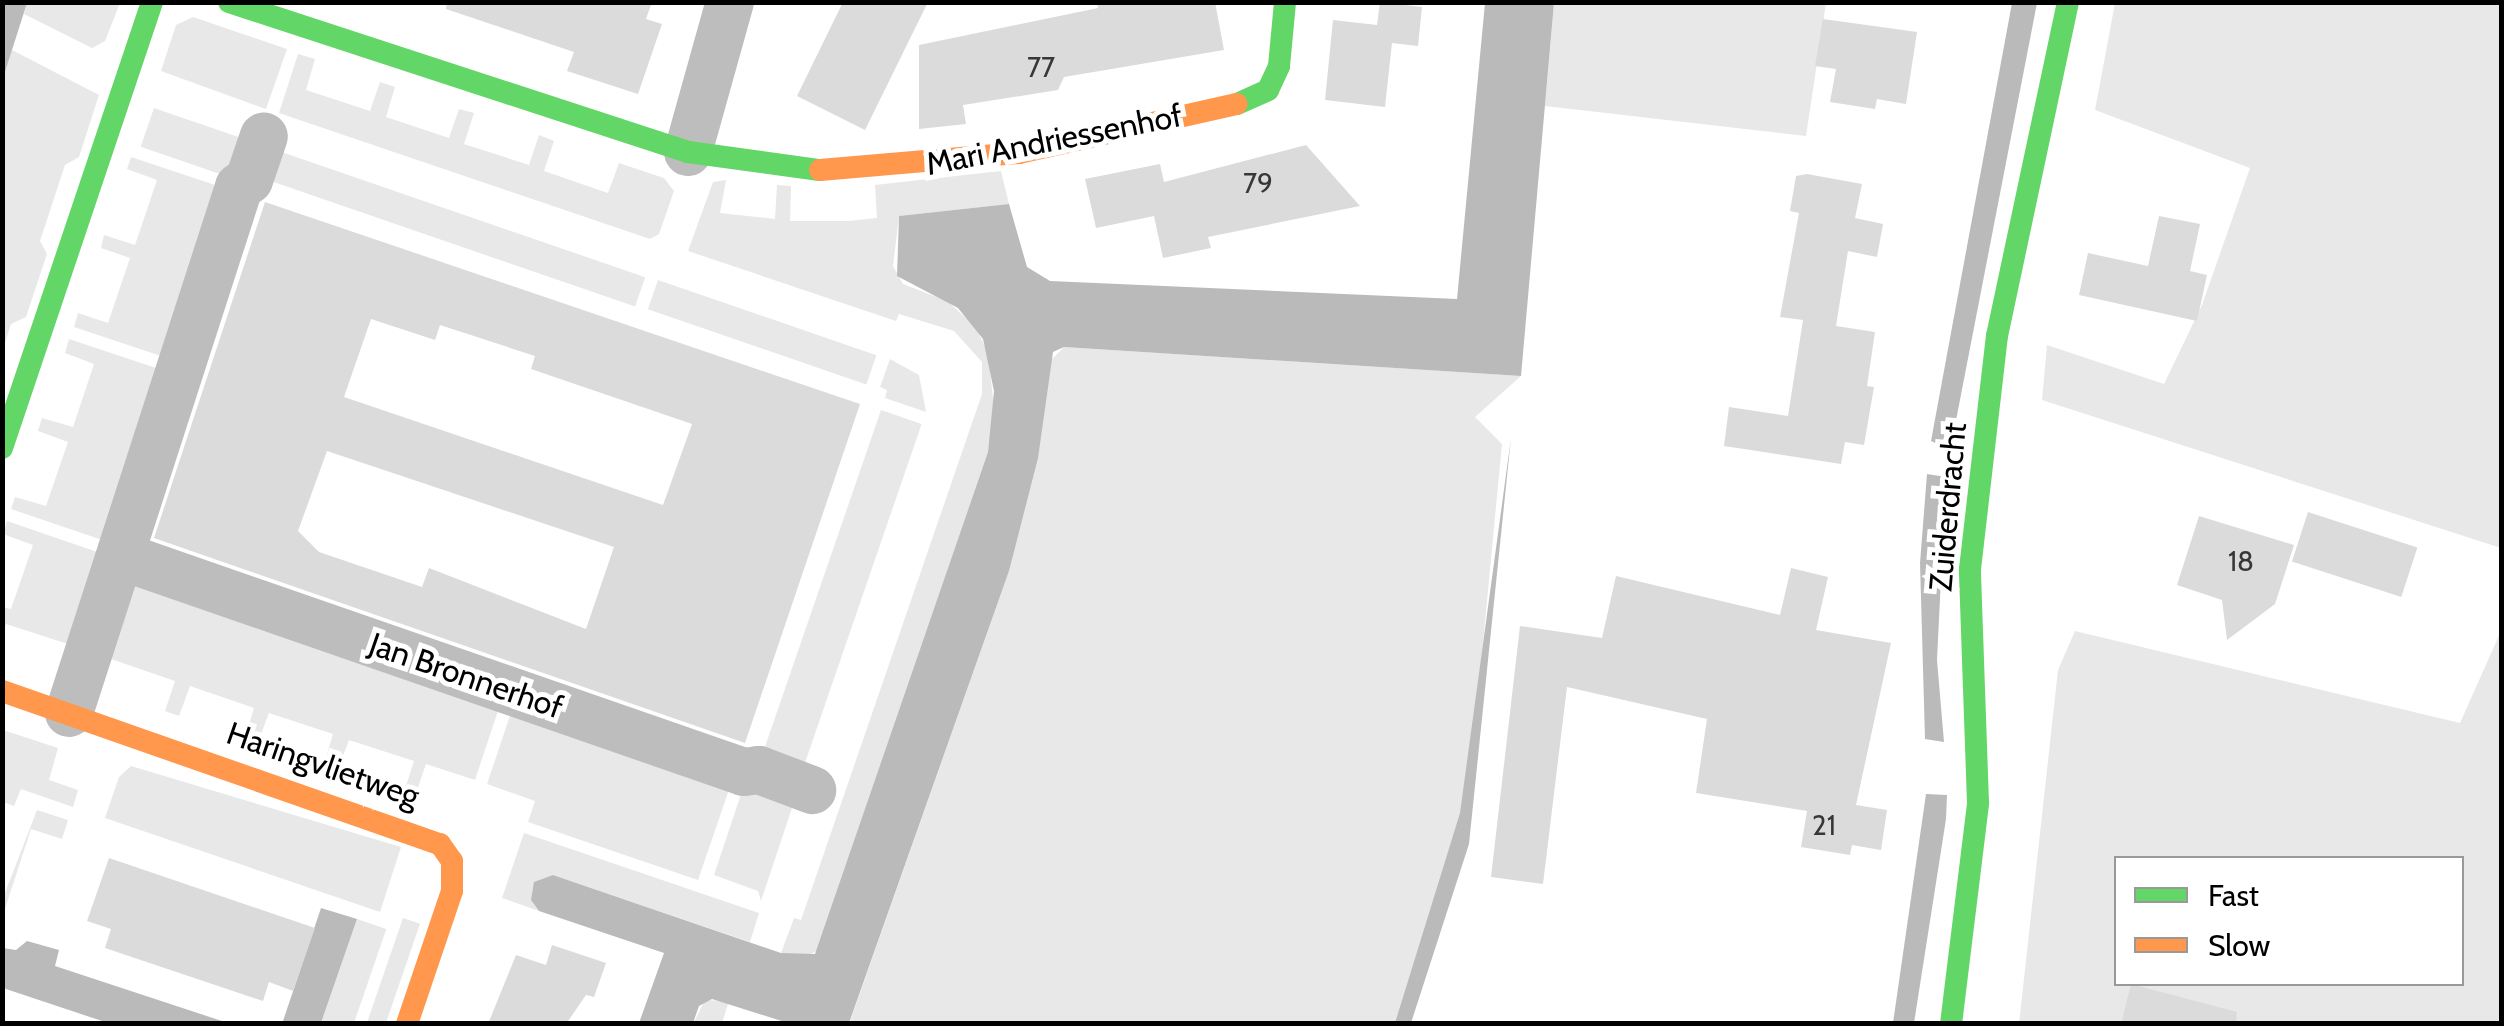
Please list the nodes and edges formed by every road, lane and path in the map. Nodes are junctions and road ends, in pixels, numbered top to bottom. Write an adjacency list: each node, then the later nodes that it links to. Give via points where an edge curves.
1 (152, 2): 10 (street, via 118,86)
2 (730, 2): 7 (street)
3 (762, 2): 7 (street)
4 (1285, 2): 9 (street, Mari Andriessenhof, via 1279,66 1268,90 1250,101 1020,153 907,167 792,171)
5 (2068, 2): 16 (street, Zuiderdracht, via 1997,336 1970,570 1978,803)
6 (248, 6): 9 (street, Mari Andriessenhof)
7 (712, 81): 9 (street)
8 (264, 136): 11 (street, via 249,180 239,187)
9 (688, 152)
10 (2, 448)
11 (122, 556): 13 (street); 14 (street, Jan Bronnerhof)
12 (2, 691): 13 (street, Haringvlietweg)
13 (69, 713): 15 (street, Haringvlietweg, via 440,844 452,861 452,891)
14 (812, 790)
15 (407, 1024)
16 (1951, 1024)

